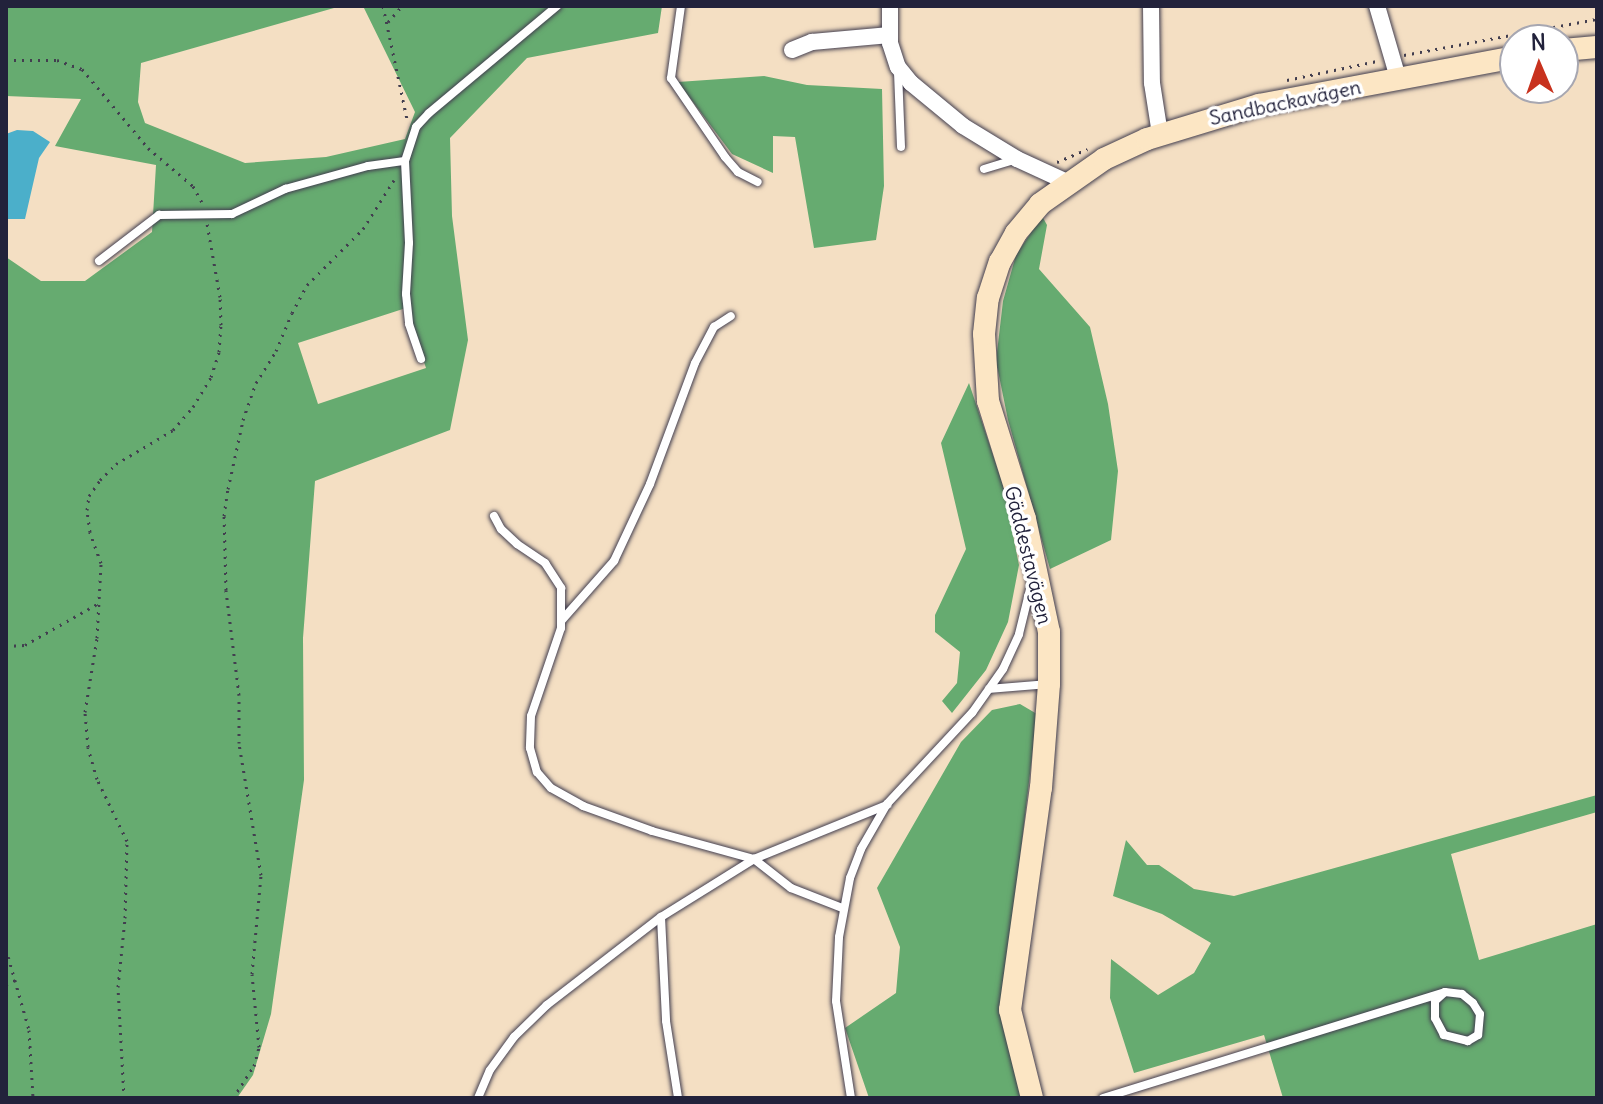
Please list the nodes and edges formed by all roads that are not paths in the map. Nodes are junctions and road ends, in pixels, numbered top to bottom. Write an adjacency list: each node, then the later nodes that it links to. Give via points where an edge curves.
1 (557, 6): 14 (lane, via 429,113 416,127)
2 (681, 6): 16 (lane, via 671,78 725,157 738,172)
3 (890, 6): 6 (street)
4 (1151, 6): 11 (street, via 1153,94)
5 (1377, 6): 10 (street)
6 (890, 35): 7 (street, via 812,42); 9 (street)
7 (792, 50)
8 (1499, 60): 10 (street, Sandbackavägen)
9 (898, 67): 12 (lane); 13 (street, via 963,126)
10 (1398, 78): 11 (street, Sandbackavägen, via 1259,105)
11 (1160, 134): 17 (street, Sandbackavägen)
12 (901, 147)
13 (1017, 159): 15 (lane); 17 (street)
14 (405, 161): 18 (lane, via 285,189 232,214 152,218); 20 (lane, via 406,294)
15 (984, 169)
16 (758, 182)
17 (1067, 182): 22 (street, Gäddestavägen, via 1040,204 1000,262 984,334 988,401)
18 (99, 261)
19 (731, 316): 23 (lane, via 714,327 695,363 650,484 614,561)
20 (421, 359)
21 (494, 516): 23 (lane, via 517,544 545,563 561,588)
22 (1034, 556): 24 (street, Gäddestavägen, via 1049,632); 25 (lane, via 1019,634)
23 (562, 620): 27 (lane, via 531,716 530,748 537,772 551,788 583,806)
24 (1049, 684): 25 (lane); 34 (street, Gäddestavägen, via 1037,824 1010,1010)
25 (989, 689): 26 (lane)
26 (887, 804): 27 (lane); 28 (lane, via 861,849)
27 (754, 859): 28 (lane, via 791,888); 29 (lane)
28 (842, 908): 33 (lane, via 836,1001)
29 (661, 917): 31 (lane, via 536,1015 490,1070); 32 (lane, via 666,1021)
30 (1445, 992): 30 (lane, via 1462,994 1473,1003 1480,1014 1478,1035 1468,1041 1444,1035 1435,1018 1435,1001); 35 (lane)
31 (478, 1098)
32 (678, 1098)
33 (851, 1098)
34 (1032, 1098)
35 (1103, 1098)

